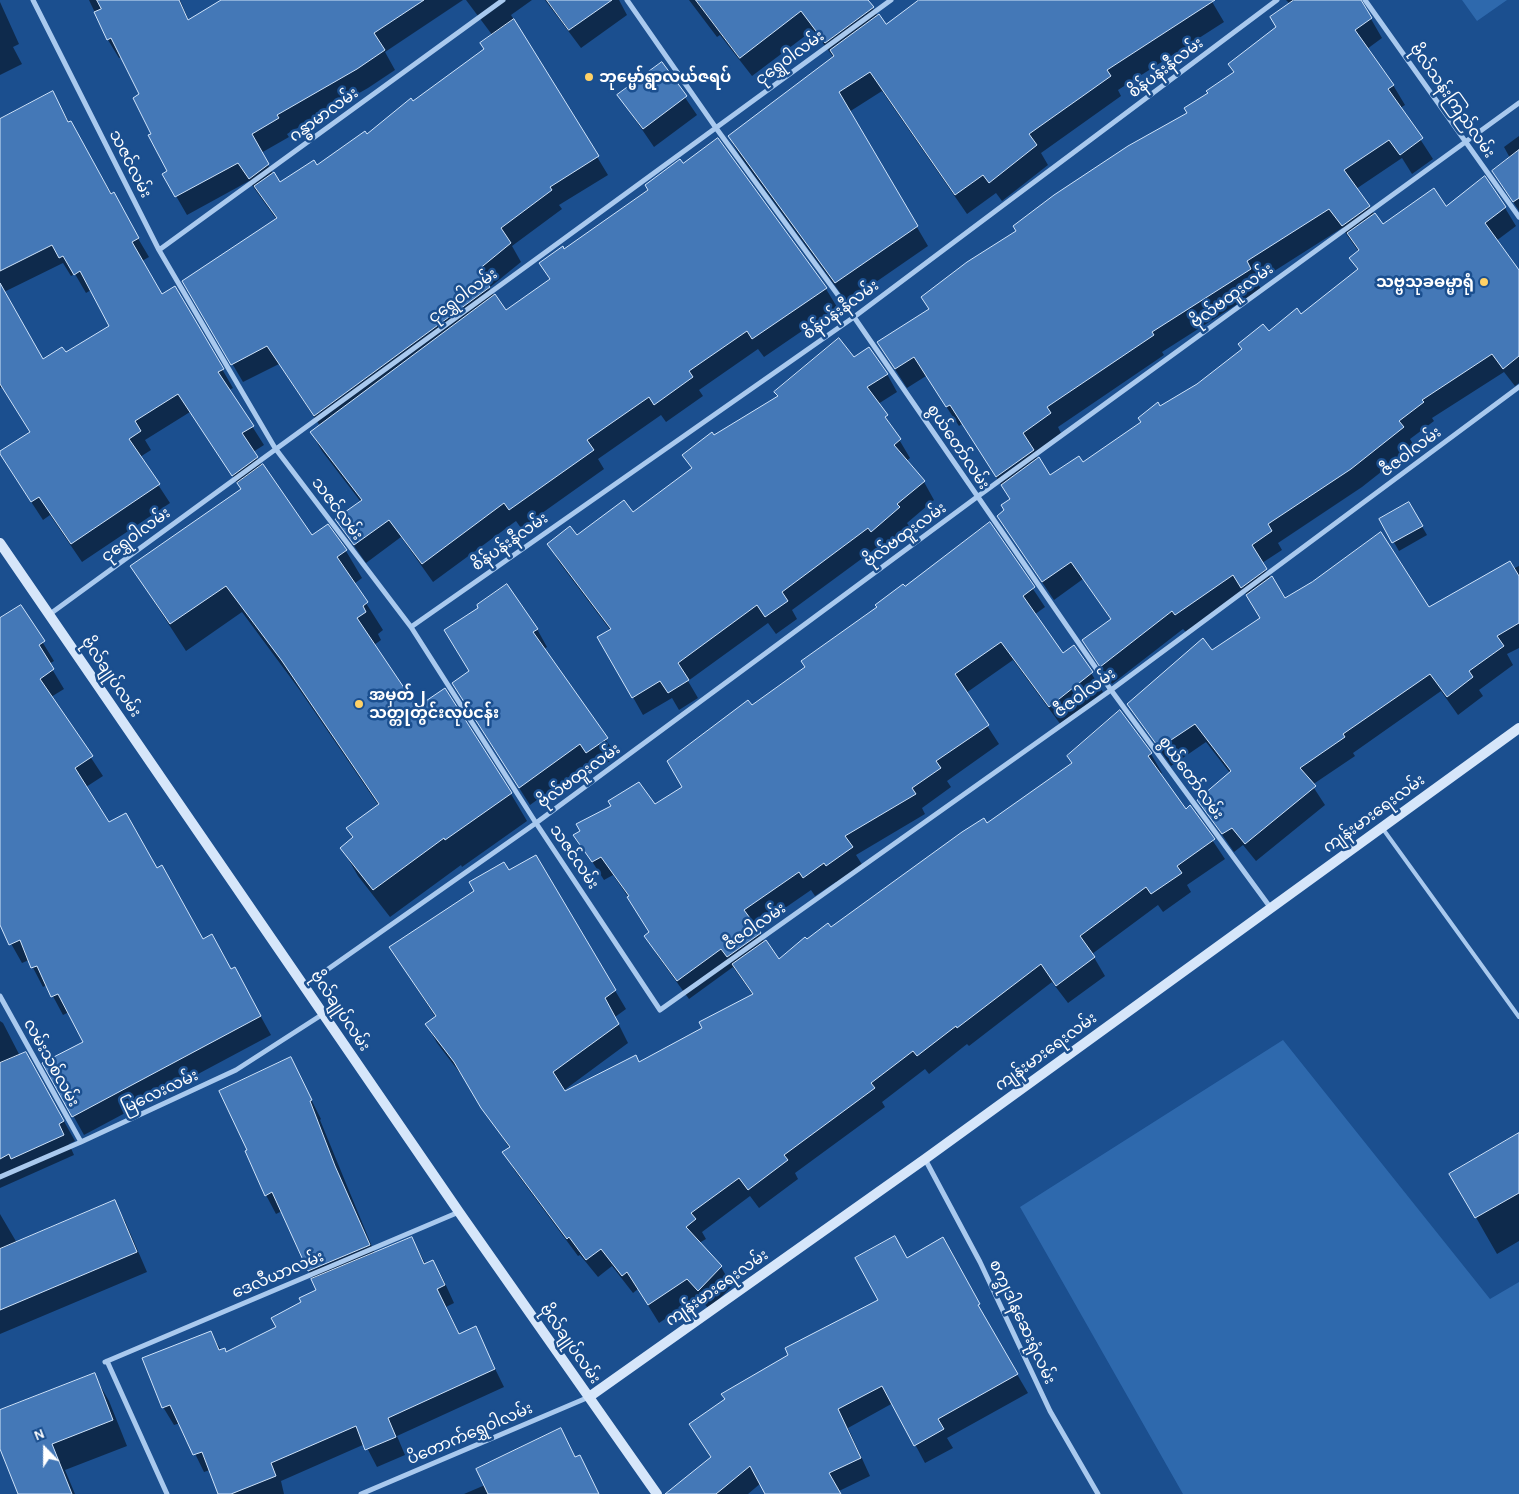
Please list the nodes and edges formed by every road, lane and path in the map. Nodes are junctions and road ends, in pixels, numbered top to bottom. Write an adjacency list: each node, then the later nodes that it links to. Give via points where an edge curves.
1 (33, 0): 11 (street, သဇင်လမ်း)
2 (503, 0): 11 (street, ဂန္ဓာမာလမ်း)
3 (627, 0): 8 (street, စွယ်တော်လမ်း)
4 (891, 0): 8 (street, ငုရွှေဝါလမ်း)
5 (1277, 0): 12 (street, စိန်ပန်းနီလမ်း)
6 (1365, 0): 9 (street, ဗိုလ်သန်းကြည်လမ်း)
7 (1519, 103): 9 (street, ဗိုလ်ဗထူးလမ်း)
8 (716, 128): 12 (street, စွယ်တော်လမ်း); 14 (street, ငုရွှေဝါလမ်း)
9 (1465, 142): 10 (street, ဗိုလ်သန်းကြည်လမ်း); 15 (street, ဗိုလ်ဗထူးလမ်း)
10 (1519, 217)
11 (159, 250): 14 (street, သဇင်လမ်း)
12 (854, 318): 15 (street, စွယ်တော်လမ်း); 18 (street, စိန်ပန်းနီလမ်း)
13 (1519, 387): 19 (street, ဇီဇဝါလမ်း)
14 (275, 448): 17 (street, ငုရွှေဝါလမ်း); 18 (street, သဇင်လမ်း)
15 (977, 497): 19 (street, စွယ်တော်လမ်း); 21 (street, ဗိုလ်ဗထူးလမ်း)
16 (0, 543): 17 (street, ဗိုလ်ချုပ်လမ်း)
17 (50, 614): 24 (street, ဗိုလ်ချုပ်လမ်း)
18 (411, 627): 21 (street, သဇင်လမ်း)
19 (1111, 690): 23 (street, စွယ်တော်လမ်း); 26 (street, ဇီဇဝါလမ်း)
20 (1519, 728): 22 (street, ကျန်းမားရေးလမ်း)
21 (536, 823): 24 (street, ဗိုလ်ဗထူးလမ်း); 26 (street, သဇင်လမ်း)
22 (1382, 827): 23 (street, ကျန်းမားရေးလမ်း); 28 (lane)
23 (1270, 907): 30 (street, ကျန်းမားရေးလမ်း)
24 (304, 986): 27 (street, ဗိုလ်ချုပ်လမ်း)
25 (0, 996): 29 (street, လမ်းသစ်လမ်း)
26 (660, 1010)
27 (322, 1014): 29 (street, မြလေးလမ်း, via 236,1070); 32 (street, ဗိုလ်ချုပ်လမ်း)
28 (1519, 1017)
29 (81, 1142): 31 (street, မြလေးလမ်း)
30 (924, 1159): 33 (street, ကျန်းမားရေးလမ်း); 37 (street, စက္ခုဒါနဆေးရုံလမ်း, via 980,1262 1050,1411)
31 (0, 1177)
32 (459, 1212): 33 (street, ဗိုလ်ချုပ်လမ်း); 34 (street, ဒေလီယာလမ်း, via 106,1362)
33 (588, 1397): 35 (street, ပိတောက်ရွှေဝါလမ်း); 36 (street, ဗိုလ်ချုပ်လမ်း)
34 (167, 1494)
35 (361, 1494)
36 (657, 1494)
37 (1098, 1494)

